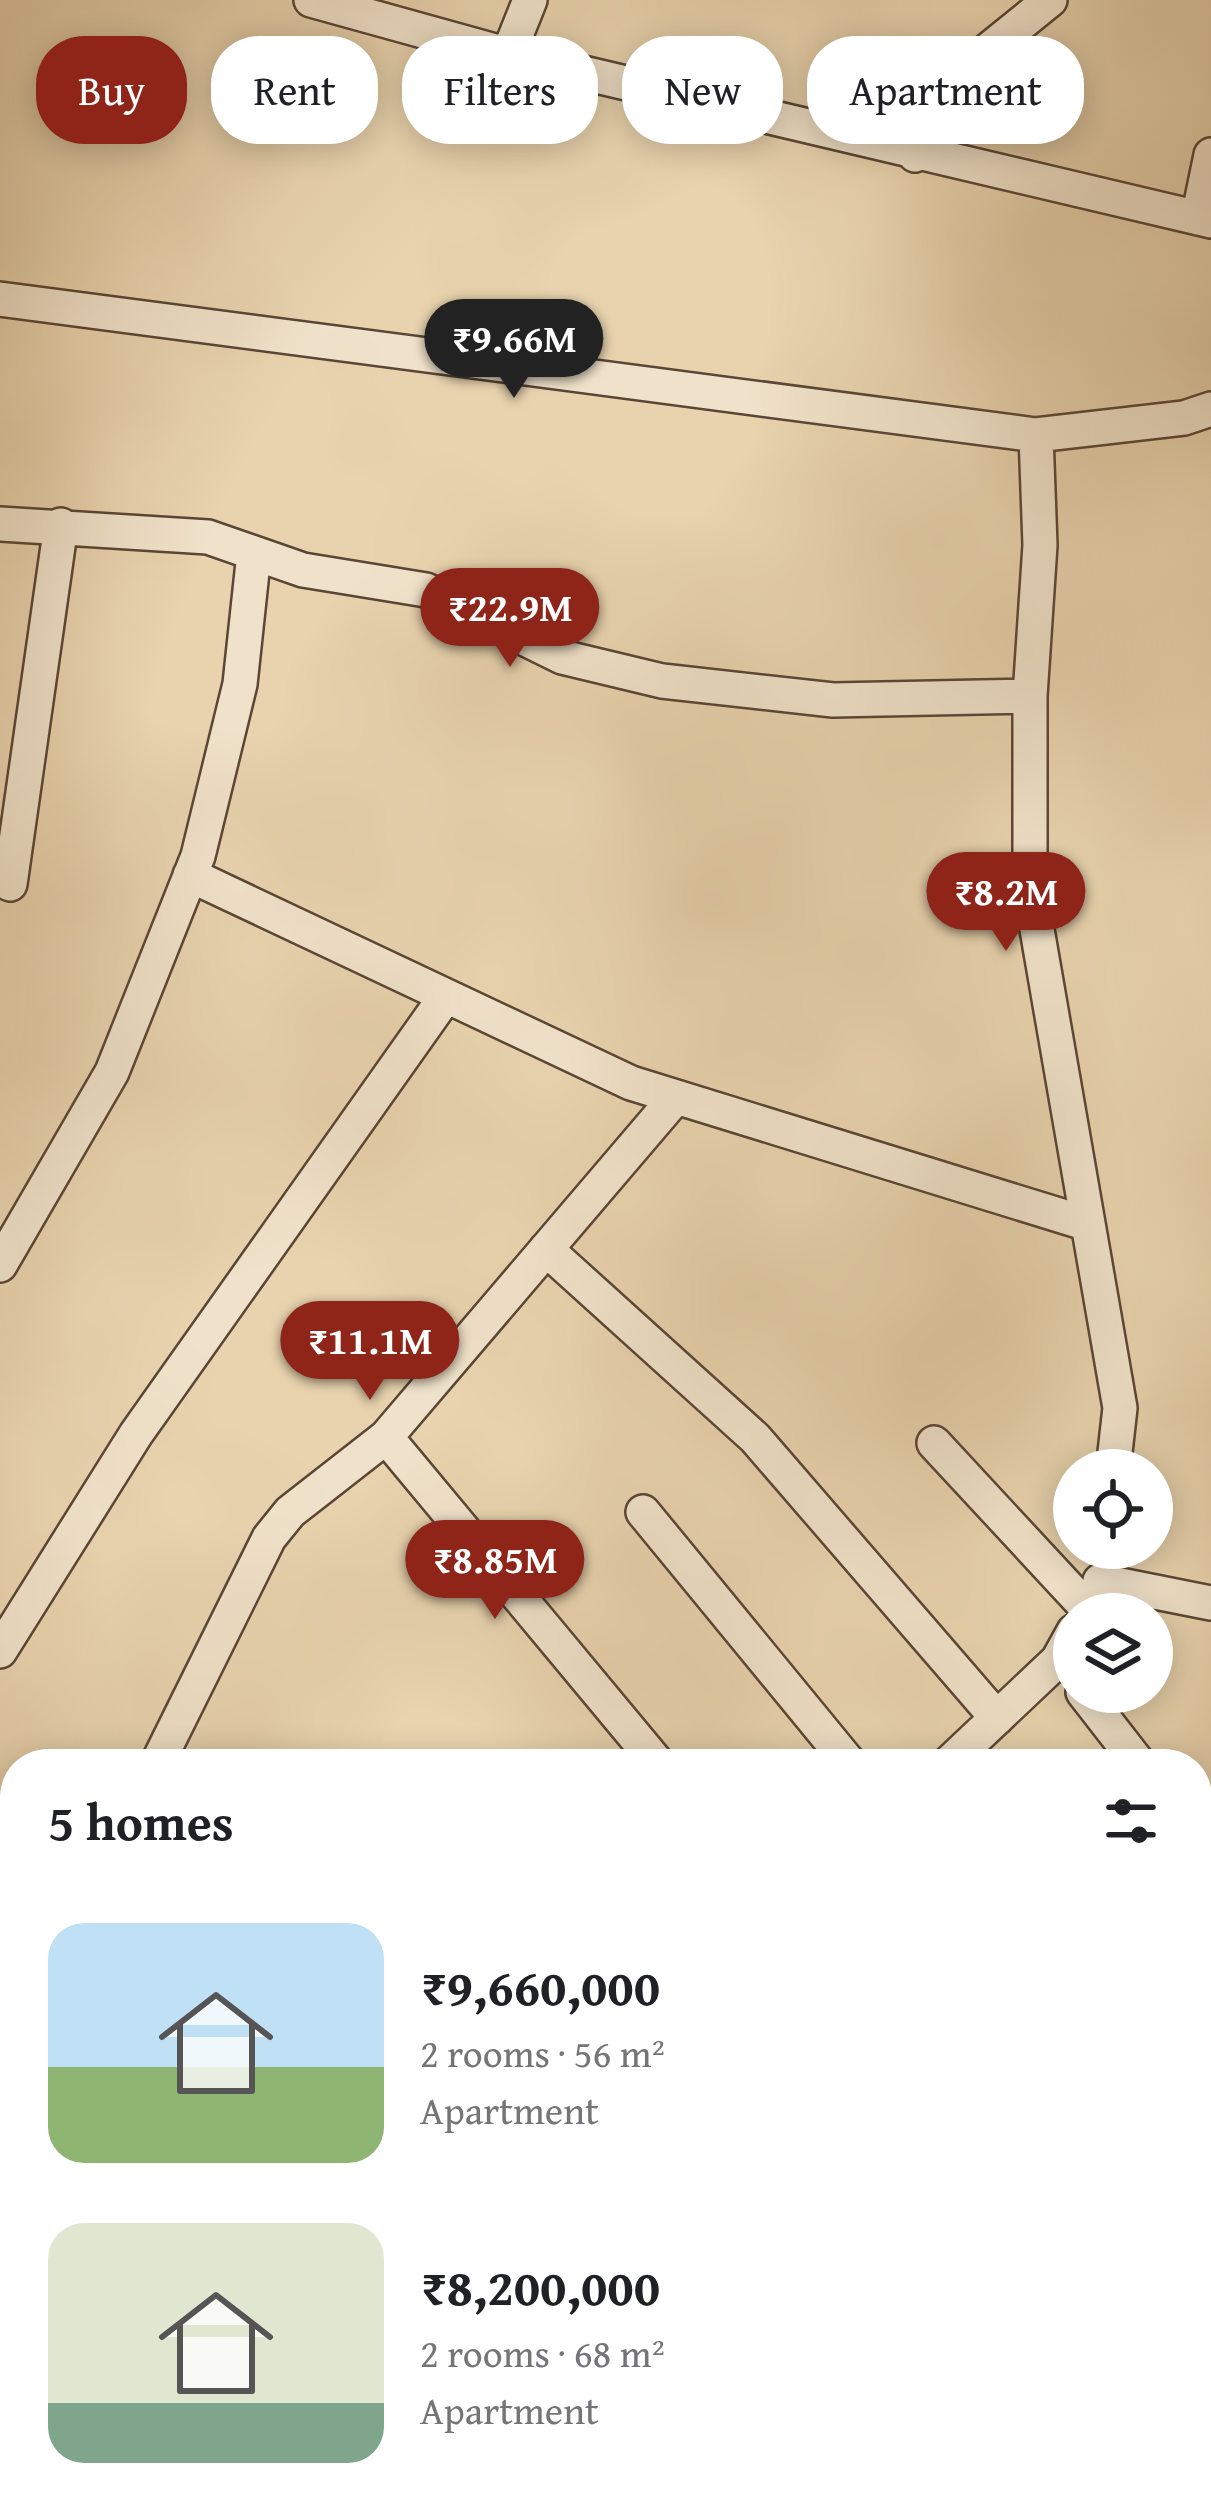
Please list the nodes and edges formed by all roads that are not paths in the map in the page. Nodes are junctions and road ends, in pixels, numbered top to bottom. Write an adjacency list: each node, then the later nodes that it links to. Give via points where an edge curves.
1 (311, 0): 4 (street)
2 (530, 0): 5 (street)
3 (1050, 0): 7 (street, via 982,55)
4 (440, 36)
5 (516, 36)
6 (598, 77): 7 (street)
7 (915, 155): 9 (street)
8 (1211, 155): 9 (street)
9 (1205, 219)
10 (0, 299): 12 (street)
11 (1211, 409): 12 (street)
12 (1036, 435): 16 (street, via 1040,545)
13 (0, 524): 14 (street)
14 (61, 525): 15 (street, via 208,537); 18 (street)
15 (254, 553): 16 (street, via 303,570 426,590 562,657 662,681 833,700); 17 (street, via 240,684)
16 (1030, 697): 21 (street, via 1030,889)
17 (190, 875): 19 (street); 23 (street, via 112,1072)
18 (10, 884)
19 (446, 996): 20 (street, via 631,1083); 31 (street, via 136,1435)
20 (676, 1096): 21 (street); 22 (street)
21 (1088, 1224): 26 (street, via 1120,1408)
22 (546, 1249): 24 (street); 34 (street, via 755,1438)
23 (0, 1265)
24 (386, 1437): 35 (street, via 269,1538); 36 (street)
25 (934, 1443): 28 (street)
26 (1115, 1449)
27 (643, 1513): 37 (street)
28 (1062, 1593)
29 (1211, 1603): 30 (street)
30 (1173, 1607)
31 (0, 1652)
32 (1053, 1653): 34 (street)
33 (1099, 1713): 39 (street)
34 (998, 1718): 38 (street)
35 (164, 1749)
36 (646, 1749)
37 (838, 1749)
38 (964, 1749)
39 (1127, 1749)

